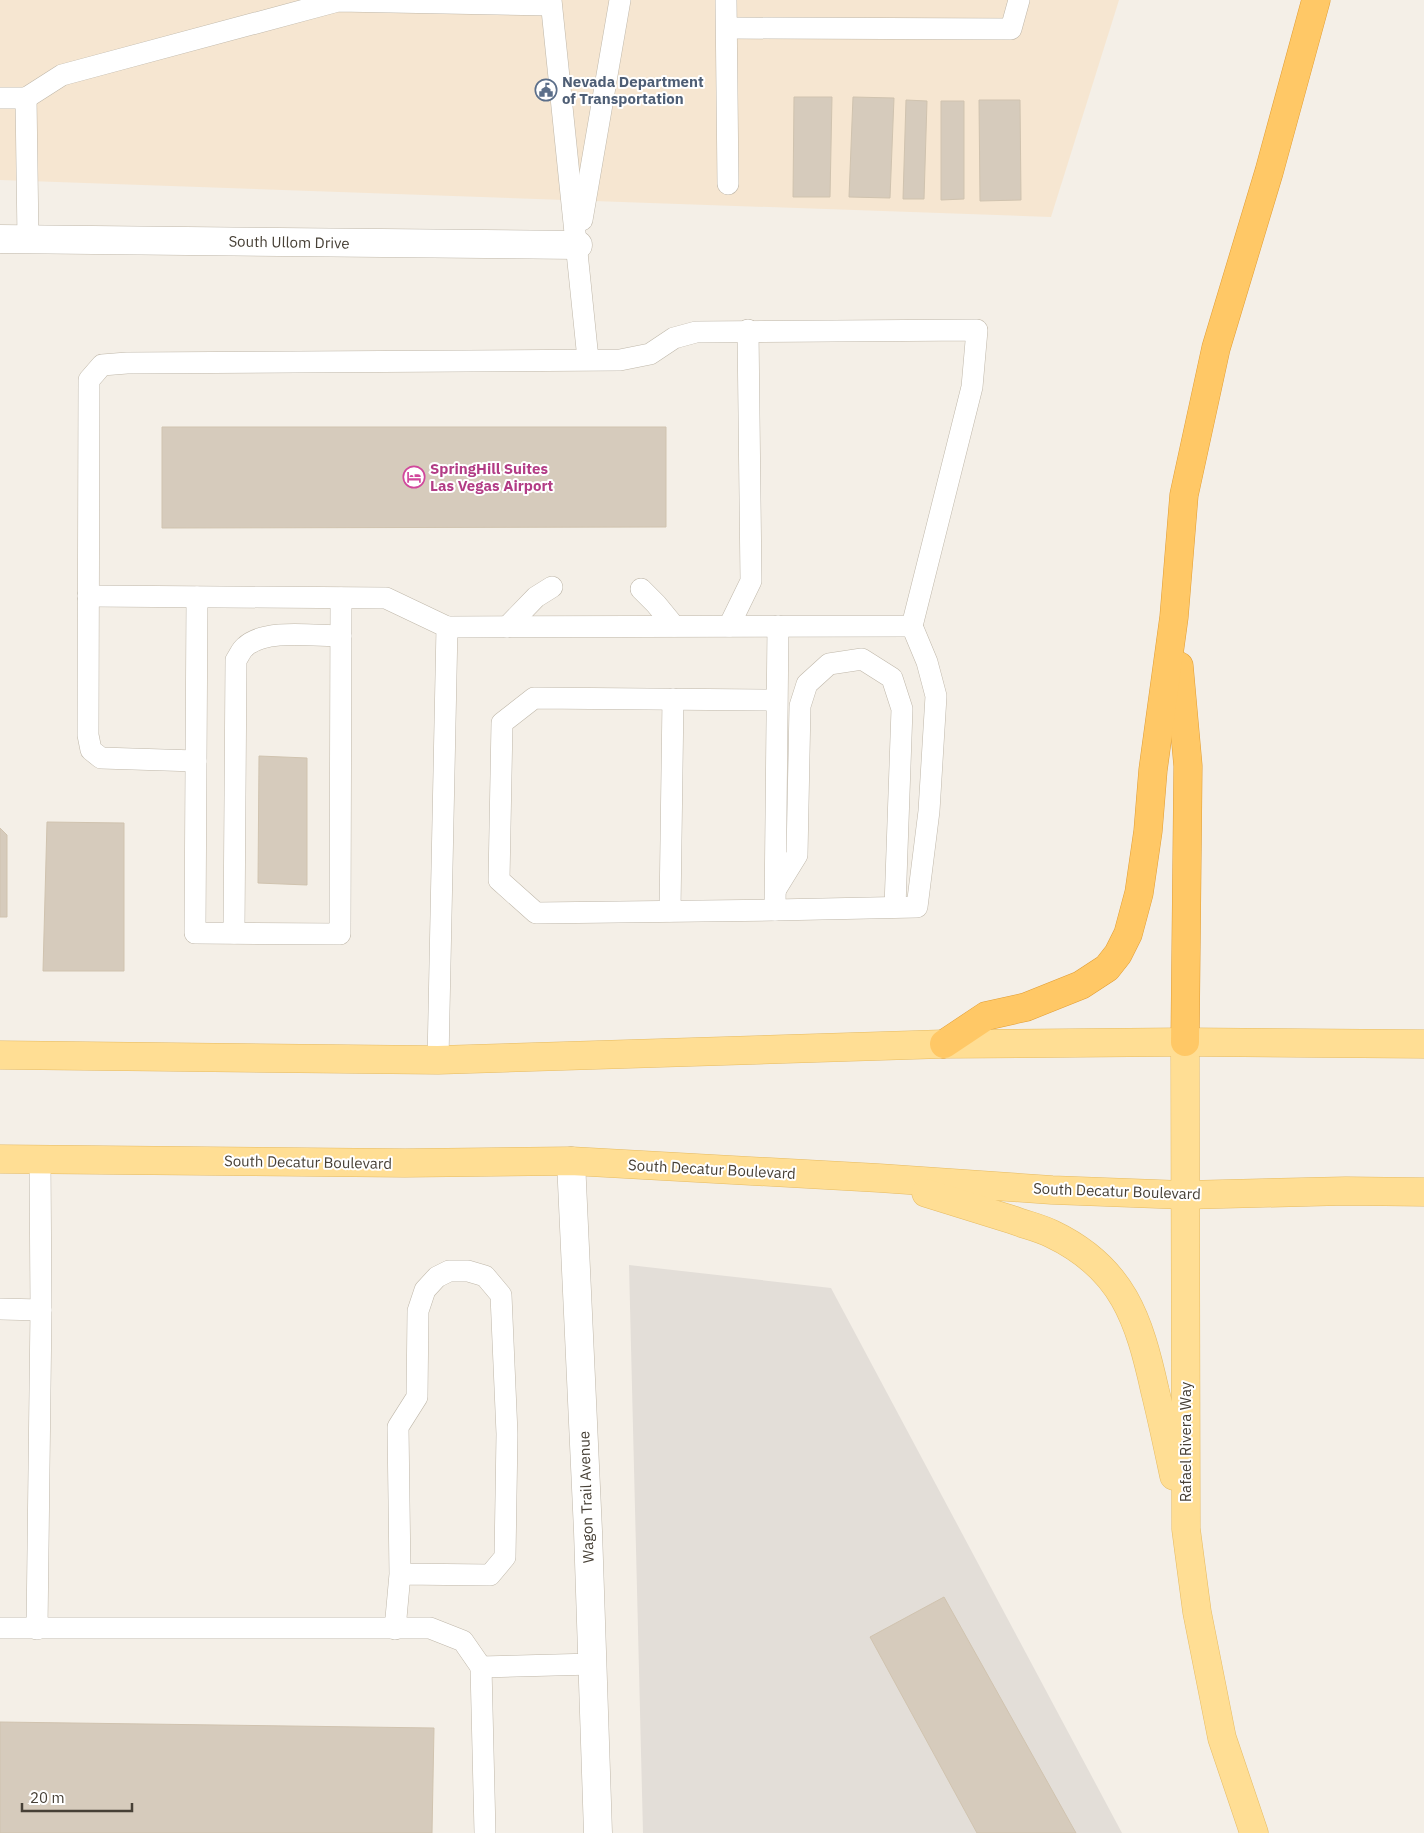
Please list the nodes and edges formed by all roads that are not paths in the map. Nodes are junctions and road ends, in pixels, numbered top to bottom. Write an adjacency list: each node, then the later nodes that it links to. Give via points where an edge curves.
1 (620, 0): 12 (lane)
2 (726, 0): 6 (lane)
3 (1019, 0): 6 (lane, via 1011,29)
4 (1316, 0): 20 (highway, via 1216,348 1184,495)
5 (551, 2): 8 (lane, via 338,1 62,75); 12 (lane)
6 (727, 28): 9 (lane)
7 (0, 98): 8 (lane)
8 (26, 98): 11 (lane)
9 (728, 184)
10 (0, 239): 11 (street, South Ullom Drive)
11 (28, 239): 12 (street, South Ullom Drive)
12 (578, 245): 14 (lane)
13 (748, 330): 14 (lane, via 696,332 674,338 650,354 620,360); 22 (lane, via 751,581); 24 (lane, via 977,330 972,387)
14 (588, 359): 17 (lane, via 102,365 89,380)
15 (552, 588): 26 (lane, via 536,597)
16 (641, 589): 21 (lane)
17 (88, 596): 18 (lane); 30 (lane, via 88,735 91,750 102,758)
18 (197, 597): 19 (lane); 30 (lane)
19 (341, 598): 25 (lane, via 386,598); 27 (lane)
20 (1174, 617): 35 (highway, via 1188,766); 36 (highway, via 1139,893 1128,934 1118,954 1107,968 1081,985 1026,1007 986,1016)
21 (674, 626): 22 (lane); 26 (lane)
22 (729, 626): 23 (lane)
23 (778, 626): 24 (lane); 29 (lane)
24 (912, 626): 32 (lane, via 936,696 929,811 917,907)
25 (446, 627): 26 (lane); 39 (lane)
26 (507, 627)
27 (341, 636): 34 (lane, via 279,635 259,638 244,647 236,660); 34 (lane, via 340,934)
28 (673, 699): 29 (lane); 33 (lane); 33 (lane, via 534,698 502,723 499,870 499,880 536,914)
29 (777, 700): 31 (lane)
30 (196, 761): 34 (lane, via 195,933)
31 (775, 900): 32 (lane); 32 (lane, via 797,855 800,706 807,684 829,664 862,659 892,678 902,709); 33 (lane)
32 (895, 907)
33 (670, 911)
34 (234, 933)
35 (1185, 1042): 36 (main road); 37 (main road); 45 (main road, Rafael Rivera Way)
36 (944, 1044): 39 (main road)
37 (1424, 1044)
38 (0, 1055): 39 (main road)
39 (438, 1060)
40 (0, 1159): 41 (main road, South Decatur Boulevard)
41 (40, 1159): 42 (main road, South Decatur Boulevard, via 406,1163); 47 (lane)
42 (571, 1161): 43 (main road, South Decatur Boulevard); 53 (street, Wagon Trail Avenue)
43 (879, 1178): 45 (main road, South Decatur Boulevard); 48 (main road, via 1050,1232 1073,1245 1109,1276 1139,1326)
44 (1424, 1192): 45 (main road, South Decatur Boulevard)
45 (1184, 1195): 48 (main road, Rafael Rivera Way)
46 (0, 1309): 47 (lane)
47 (41, 1310): 52 (lane)
48 (1186, 1529): 57 (main road, Rafael Rivera Way, via 1197,1612 1220,1729)
49 (400, 1574): 49 (lane, via 490,1575 505,1557 507,1434 501,1295 485,1276 468,1271 449,1272 437,1277 425,1290 418,1311 417,1397 398,1427); 51 (lane)
50 (0, 1628): 52 (lane)
51 (395, 1628): 52 (lane); 54 (lane, via 430,1628 463,1641)
52 (38, 1629)
53 (592, 1664): 54 (lane); 56 (street, Wagon Trail Avenue)
54 (482, 1667): 55 (lane)
55 (485, 1833)
56 (598, 1833)
57 (1254, 1833)

